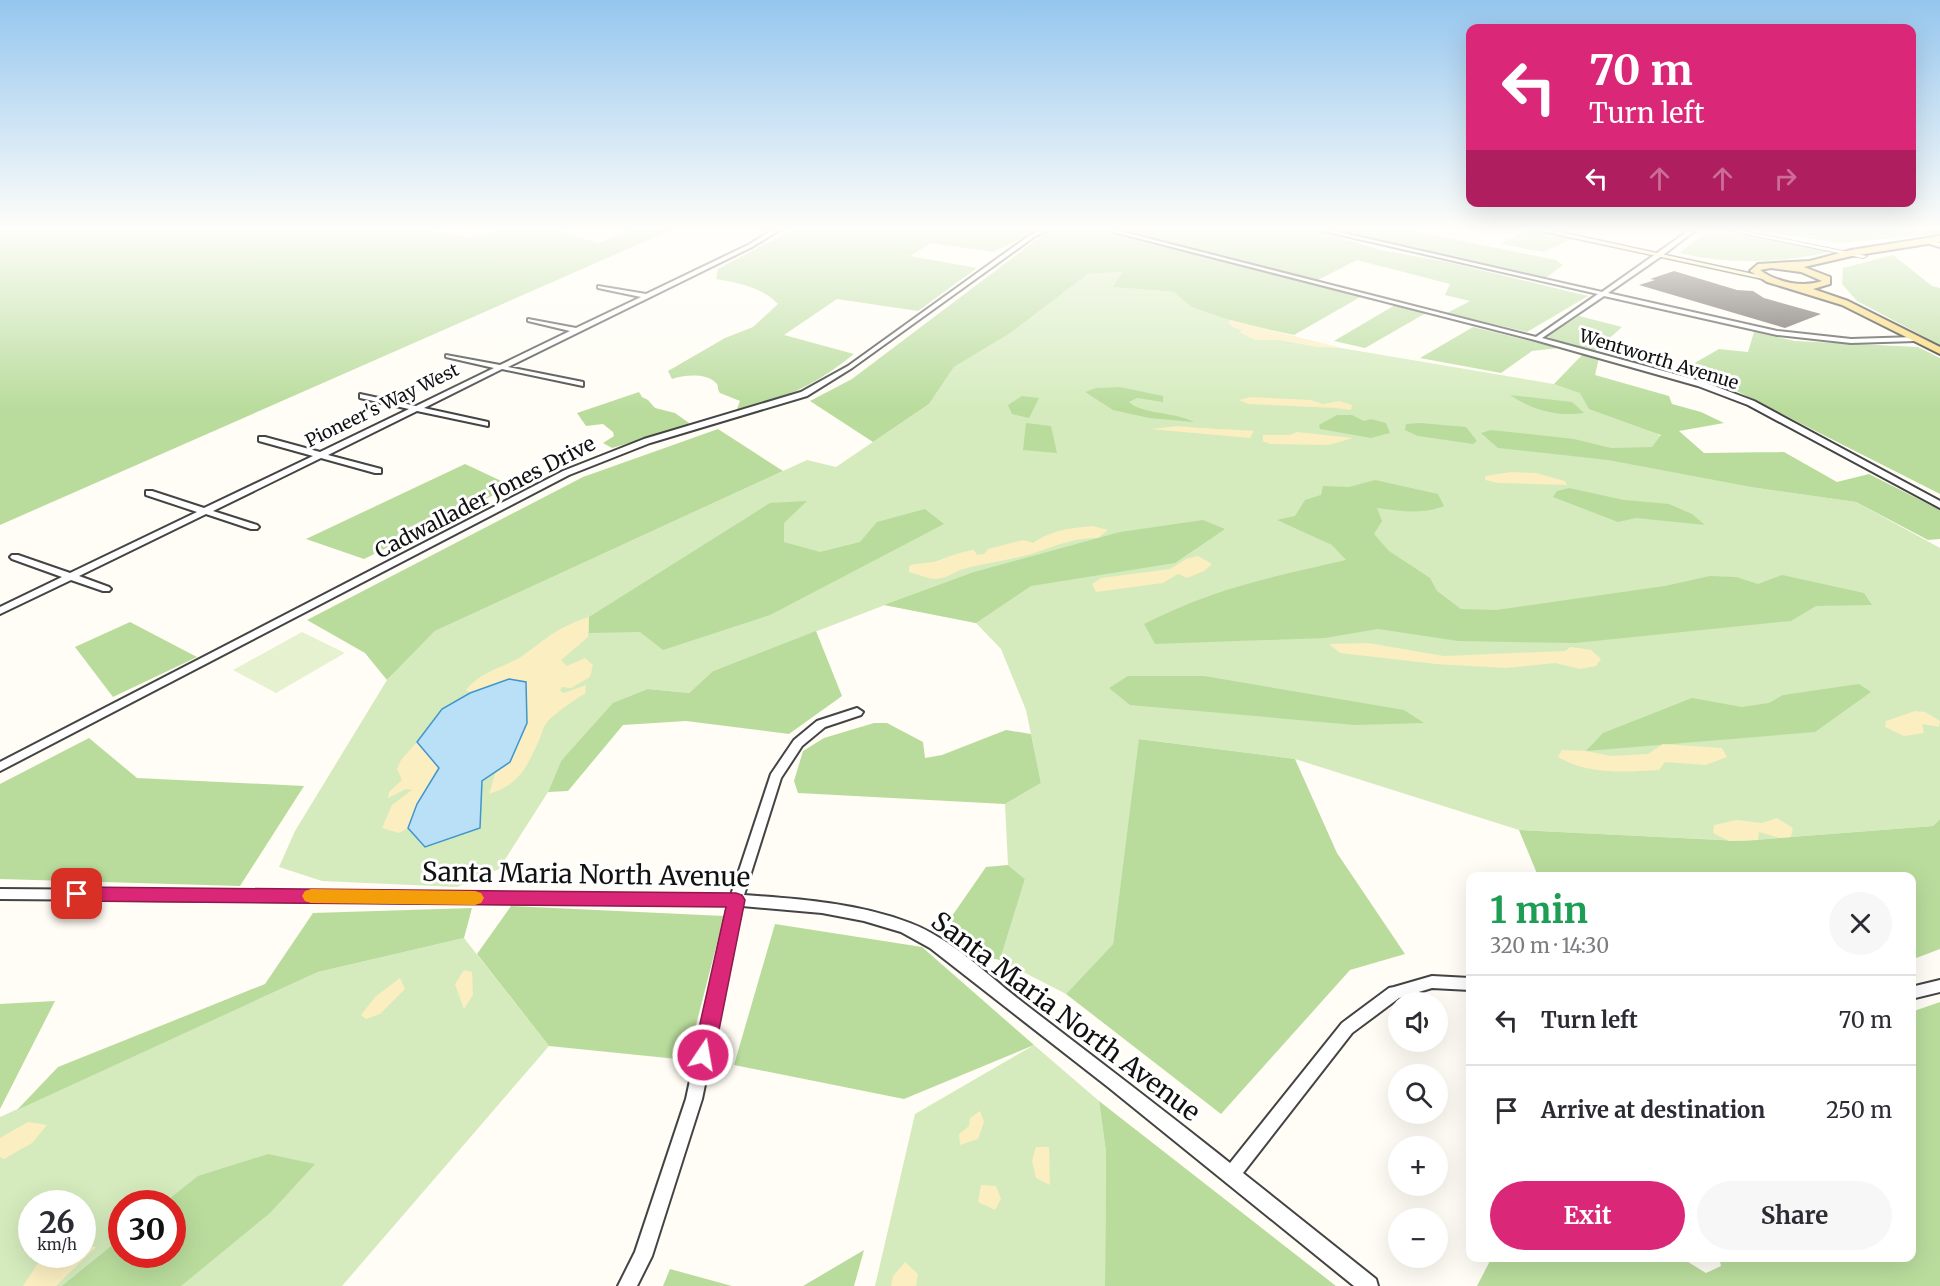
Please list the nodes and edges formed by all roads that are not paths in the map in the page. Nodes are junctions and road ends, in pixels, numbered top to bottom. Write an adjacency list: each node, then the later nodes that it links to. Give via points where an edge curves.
1 (610, 289): 10 (street)
2 (660, 289): 10 (street, Pioneer's Way West)
3 (958, 289): 35 (street, Cadwallader Jones Drive, via 850,367 804,394 647,441 566,473)
4 (1345, 289): 14 (street, Wentworth Avenue)
5 (1578, 289): 9 (street)
6 (1608, 289): 9 (street)
7 (1805, 289): 11 (main road)
8 (1833, 289): 11 (main road)
9 (1600, 294): 14 (street); 15 (street, via 1816,339)
10 (645, 296): 13 (street, Pioneer's Way West)
11 (1845, 303): 15 (main road)
12 (530, 320): 13 (street)
13 (575, 330): 18 (street, Pioneer's Way West)
14 (1536, 339): 27 (street, Wentworth Avenue, via 1701,384 1750,403)
15 (1915, 339): 16 (main road)
16 (1940, 351)
17 (448, 356): 18 (street)
18 (499, 366): 19 (street); 21 (street, Pioneer's Way West)
19 (580, 384)
20 (363, 396): 21 (street)
21 (416, 408): 22 (street); 24 (street, Pioneer's Way West)
22 (485, 424)
23 (262, 439): 24 (street)
24 (320, 454): 25 (street); 28 (street, Pioneer's Way West)
25 (378, 471)
26 (149, 493): 28 (street)
27 (1940, 505)
28 (206, 510): 29 (street); 31 (street, Pioneer's Way West)
29 (254, 527)
30 (15, 556): 31 (street)
31 (69, 577): 32 (street); 33 (street, Pioneer's Way West)
32 (106, 590)
33 (0, 611)
34 (857, 712): 37 (street, via 821,724 798,743 775,777)
35 (0, 767)
36 (2, 896): 37 (street, Santa Maria North Avenue)
37 (736, 900): 41 (street, Santa Maria North Avenue, via 818,905 907,928 934,944); 42 (street, via 694,1099 643,1256)
38 (1466, 984): 41 (street, via 1432,982 1394,993 1347,1028)
39 (1940, 986): 40 (street)
40 (1916, 992)
41 (1231, 1175): 43 (street, Santa Maria North Avenue)
42 (627, 1286)
43 (1370, 1286)

